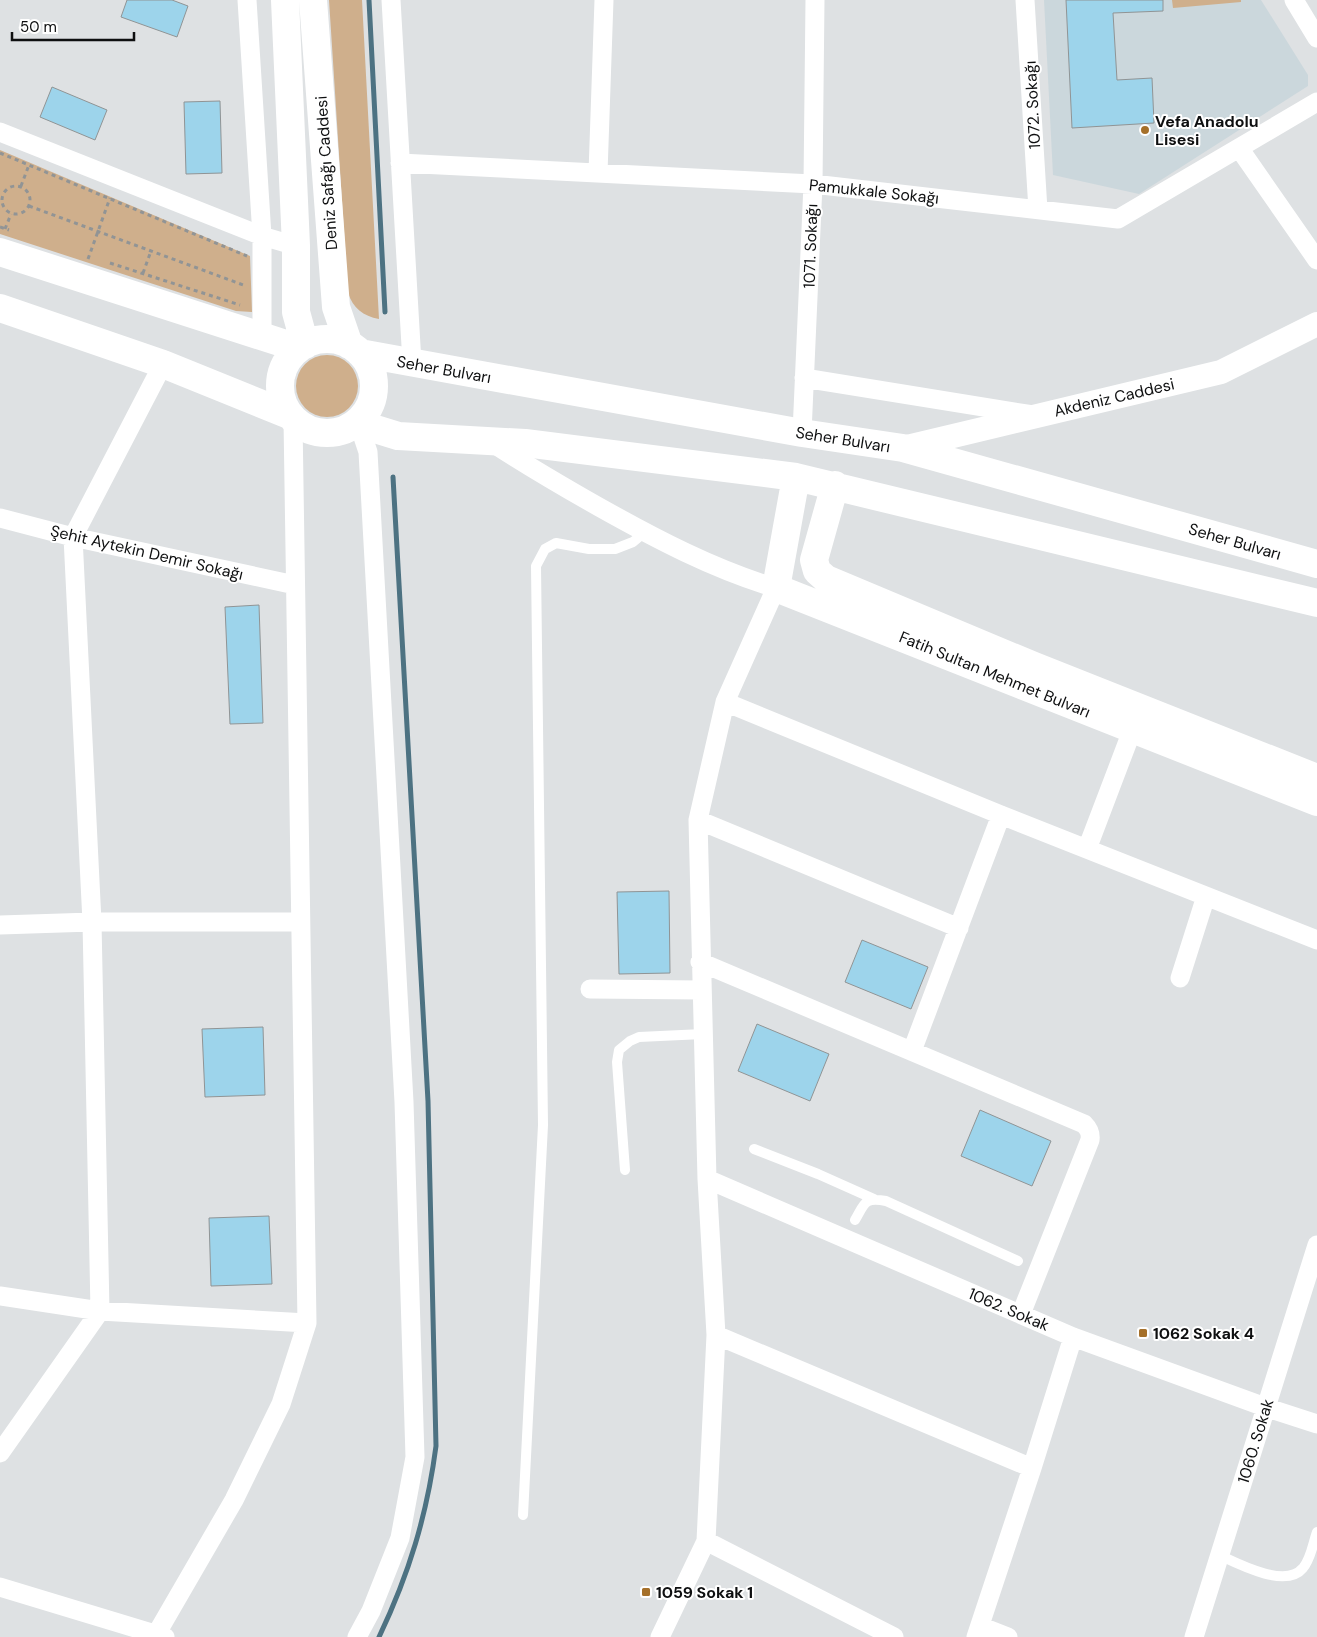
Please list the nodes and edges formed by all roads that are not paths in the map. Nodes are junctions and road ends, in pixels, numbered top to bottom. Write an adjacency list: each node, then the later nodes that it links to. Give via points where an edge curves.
1 (248, 0): 17 (street)
2 (285, 0): 19 (main road, Deniz Safağı Caddesi)
3 (313, 0): 25 (main road, Deniz Safağı Caddesi, via 336,307)
4 (391, 0): 13 (street)
5 (604, 0): 14 (street)
6 (815, 0): 15 (street, 1071. Sokağı)
7 (1025, 0): 16 (street, 1072. Sokağı)
8 (1294, 0): 9 (street)
9 (1317, 38)
10 (1317, 102): 12 (street, Pamukkale Sokağı)
11 (0, 132): 17 (street)
12 (1239, 148): 16 (street, Pamukkale Sokağı, via 1118,219); 20 (street)
13 (400, 162): 14 (street, Pamukkale Sokağı); 26 (street)
14 (598, 173): 15 (street, Pamukkale Sokağı)
15 (813, 184): 16 (street, Pamukkale Sokağı); 28 (street, 1071. Sokağı)
16 (1038, 210)
17 (262, 236): 19 (street); 23 (street)
18 (7, 238): 23 (main road)
19 (296, 246): 24 (main road, Deniz Safağı Caddesi, via 296,312)
20 (1317, 260)
21 (0, 308): 27 (main road)
22 (1317, 324): 29 (street, Akdeniz Caddesi, via 1221,372)
23 (262, 336): 24 (main road)
24 (301, 346): 25 (main road, via 323,339 337,340); 30 (main road, via 288,358 279,383 280,397)
25 (355, 349): 26 (main road, Seher Bulvarı); 31 (main road, via 368,364 374,390 371,403)
26 (412, 363): 32 (main road, Seher Bulvarı)
27 (163, 364): 30 (main road); 39 (street)
28 (804, 378): 29 (street); 32 (street, 1071. Sokağı)
29 (1038, 416): 34 (street, Akdeniz Caddesi)
30 (291, 418): 31 (main road, via 304,428 330,434 343,431); 41 (street)
31 (359, 421): 33 (main road, via 398,436); 87 (street, via 368,452 402,1063 415,1457 400,1538)
32 (802, 433): 34 (main road, Seher Bulvarı)
33 (490, 441): 35 (main road); 38 (street, via 525,465)
34 (904, 448): 40 (main road, Seher Bulvarı)
35 (796, 477): 36 (main road); 42 (main road)
36 (835, 485): 43 (main road); 46 (main road, Fatih Sultan Mehmet Bulvarı, via 814,560 817,571 826,579 1034,666)
37 (0, 518): 39 (street, Şehit Aytekin Demir Sokağı)
38 (645, 532): 42 (street, via 722,570); 80 (lane, via 633,542 615,549 589,549 556,543 545,549 536,566 543,1125)
39 (73, 537): 41 (street, Şehit Aytekin Demir Sokağı); 52 (street)
40 (1317, 564)
41 (295, 585): 53 (street)
42 (776, 588): 44 (street); 45 (main road, Fatih Sultan Mehmet Bulvarı)
43 (1317, 603)
44 (725, 702): 48 (street); 49 (street)
45 (1132, 728): 47 (main road, Fatih Sultan Mehmet Bulvarı); 50 (street)
46 (1317, 778)
47 (1317, 802)
48 (1001, 815): 50 (street); 55 (street)
49 (698, 820): 55 (street); 57 (street)
50 (1087, 848): 51 (street)
51 (1206, 896): 56 (street); 58 (street)
52 (92, 922): 53 (street); 54 (street); 71 (street)
53 (300, 922): 73 (street)
54 (0, 925)
55 (959, 928): 62 (street)
56 (1317, 940)
57 (700, 962): 60 (street); 62 (street)
58 (1180, 978)
59 (590, 989): 60 (street)
60 (701, 990): 61 (street)
61 (703, 1034): 64 (lane, via 639,1037 619,1050 617,1062); 65 (street)
62 (912, 1051): 72 (street, via 1084,1124 1089,1131 1090,1140)
63 (754, 1149): 66 (lane)
64 (625, 1170)
65 (707, 1179): 72 (street, 1062. Sokak); 74 (street)
66 (874, 1199): 67 (lane, via 864,1204); 69 (lane, via 886,1201)
67 (855, 1220)
68 (1317, 1245): 76 (street, 1060. Sokak)
69 (1018, 1261)
70 (0, 1296): 71 (street)
71 (100, 1311): 73 (street); 78 (street)
72 (1021, 1314): 75 (street, 1062. Sokak)
73 (307, 1323): 86 (street, via 281,1404 234,1500)
74 (716, 1335): 79 (street); 82 (street)
75 (1073, 1337): 76 (street, 1062. Sokak); 79 (street)
76 (1266, 1407): 77 (street, 1062. Sokak); 83 (street, 1060. Sokak)
77 (1317, 1424)
78 (0, 1453)
79 (1032, 1468): 85 (street)
80 (523, 1515)
81 (1317, 1532): 83 (lane, via 1307,1563 1293,1575 1266,1574)
82 (706, 1542): 88 (street); 89 (street)
83 (1219, 1556): 91 (street, 1060. Sokak)
84 (0, 1587): 86 (street)
85 (978, 1631): 90 (street)
86 (161, 1635)
87 (357, 1637)
88 (660, 1637)
89 (894, 1637)
90 (1008, 1637)
91 (1194, 1637)

